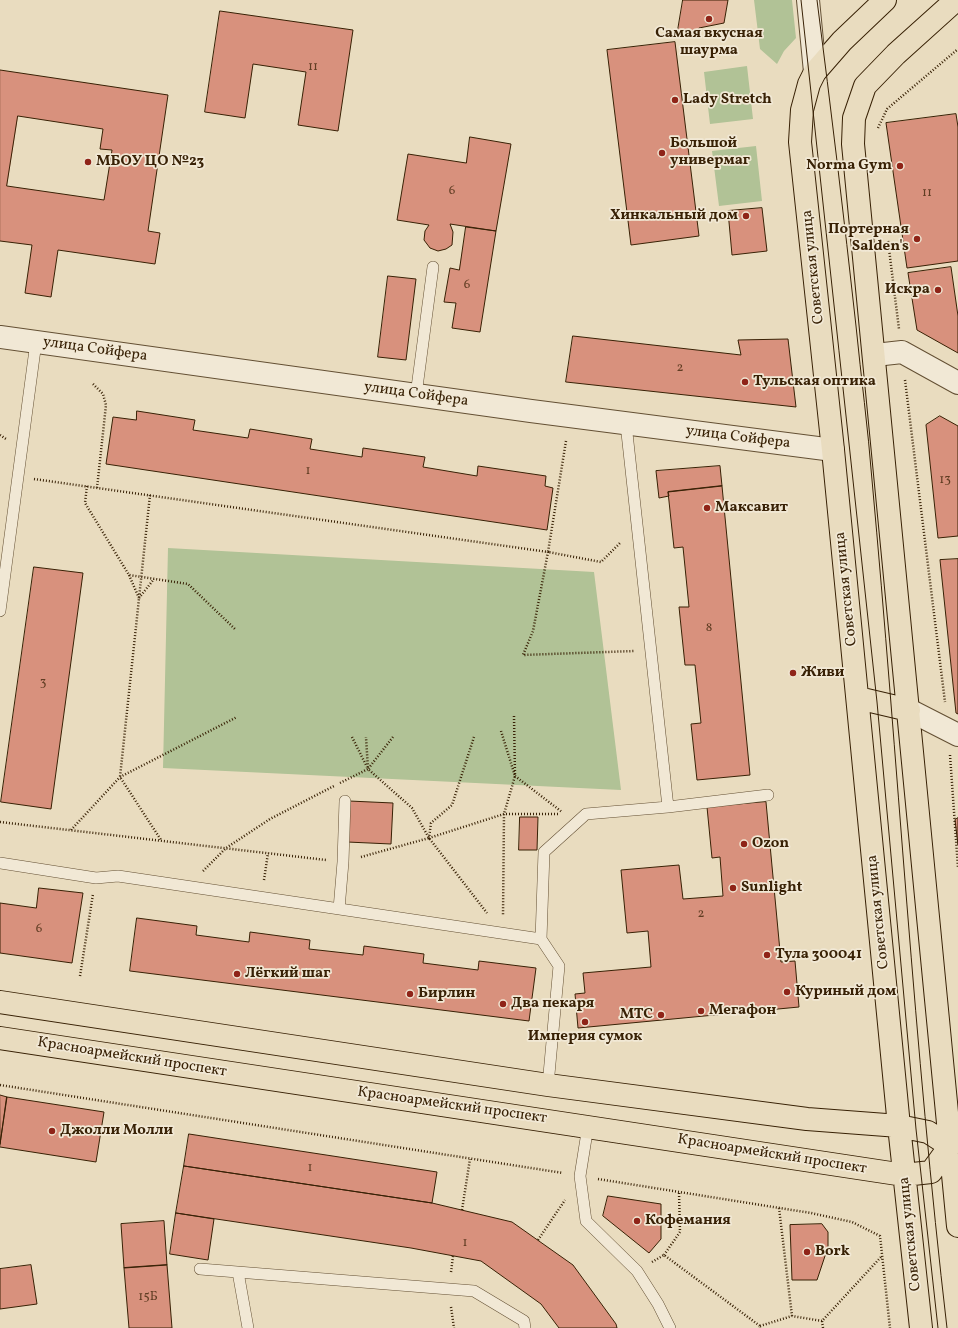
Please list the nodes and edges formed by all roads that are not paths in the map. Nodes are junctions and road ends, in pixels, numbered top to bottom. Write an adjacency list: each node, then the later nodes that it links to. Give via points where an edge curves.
1 (808, 0): 4 (street)
2 (885, 0): 4 (main road, Советская улица, via 842,41)
3 (956, 0): 8 (main road, via 865,86 854,118 853,144)
4 (815, 72): 12 (main road, Советская улица, via 802,110 800,142)
5 (434, 267): 10 (lane)
6 (0, 337): 7 (street, улица Сойфера)
7 (36, 342): 10 (street, улица Сойфера); 13 (lane)
8 (875, 355): 9 (street, via 902,352); 15 (main road)
9 (958, 383)
10 (416, 395): 11 (street, улица Сойфера)
11 (626, 424): 12 (street, улица Сойфера); 19 (lane)
12 (833, 450): 14 (main road, Советская улица)
13 (0, 611)
14 (858, 698): 15 (main road); 27 (main road, Советская улица)
15 (909, 710): 16 (street); 28 (main road)
16 (953, 732)
17 (768, 795): 19 (lane)
18 (345, 801): 21 (lane)
19 (668, 807): 22 (lane, via 586,814 544,852)
20 (0, 863): 21 (lane, via 96,878 118,876)
21 (339, 909): 22 (lane)
22 (541, 939): 25 (lane, via 559,966)
23 (0, 1002): 25 (main road)
24 (0, 1038): 26 (main road, Красноармейский проспект)
25 (548, 1085): 27 (main road, via 806,1119)
26 (588, 1126): 29 (main road, Красноармейский проспект); 35 (lane, via 580,1176 586,1221 637,1271)
27 (899, 1126): 28 (main road, via 928,1132); 29 (main road, Советская улица)
28 (950, 1146): 29 (main road, Красноармейский проспект, via 931,1172); 30 (main road)
29 (904, 1174): 36 (main road, Советская улица)
30 (958, 1226)
31 (200, 1269): 32 (lane)
32 (238, 1272): 33 (lane); 34 (lane, via 474,1291 524,1321)
33 (248, 1328)
34 (525, 1328)
35 (670, 1328)
36 (921, 1328)

